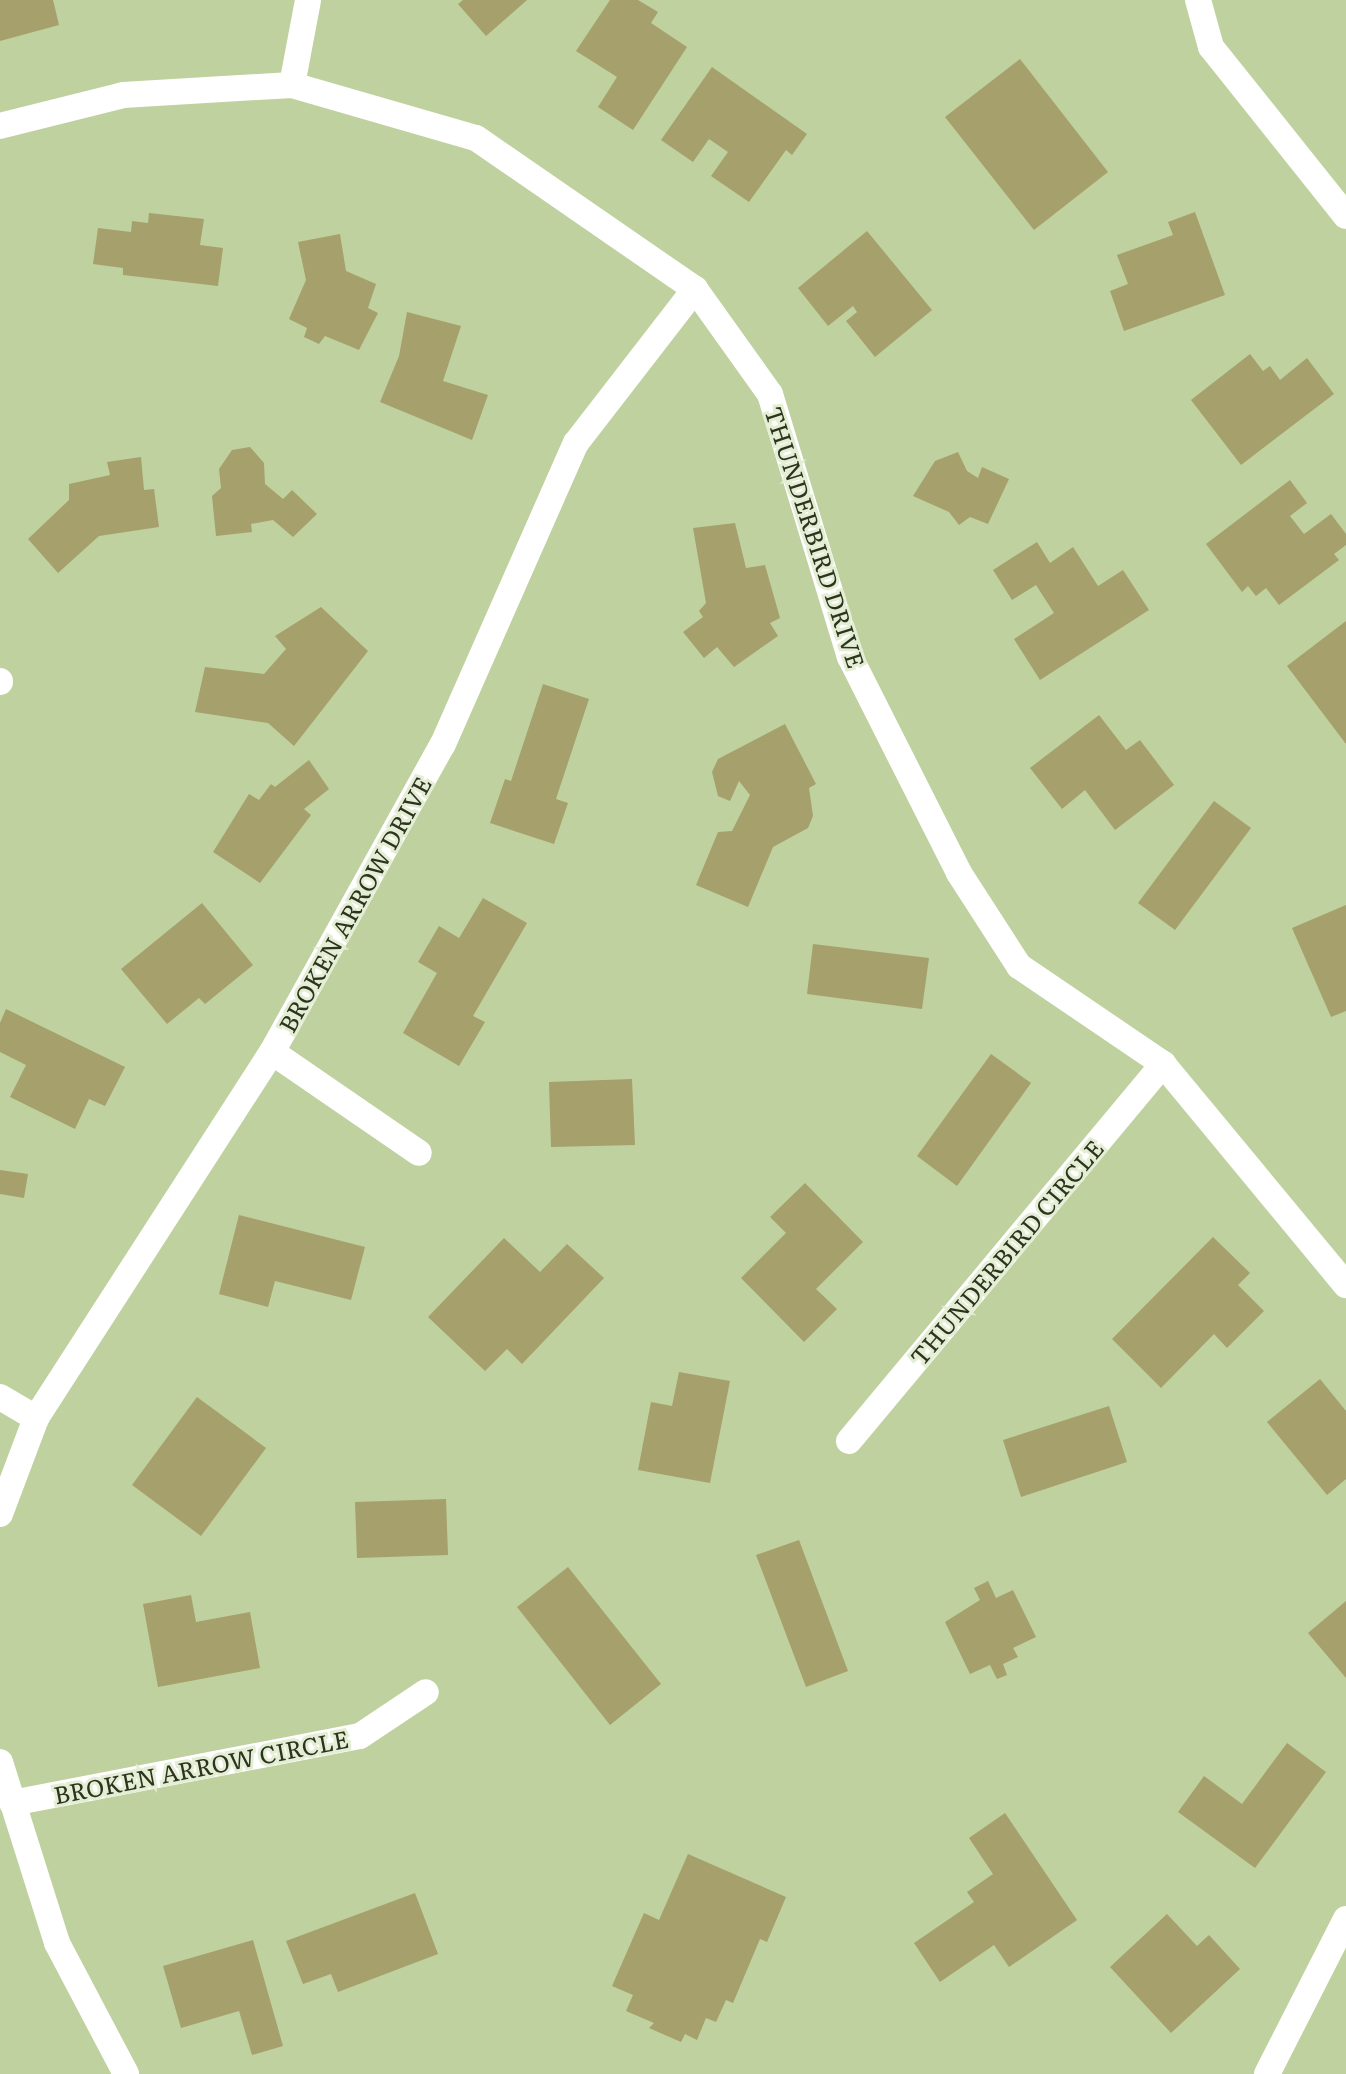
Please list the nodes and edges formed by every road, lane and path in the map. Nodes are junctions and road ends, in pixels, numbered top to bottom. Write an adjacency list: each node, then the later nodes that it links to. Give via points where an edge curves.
1 (308, 0): 3 (street)
2 (1198, 0): 5 (street, via 1211,47)
3 (292, 85): 4 (street, THUNDERBIRD DRIVE, via 123,95); 6 (street, THUNDERBIRD DRIVE, via 476,138)
4 (0, 126)
5 (1346, 216)
6 (695, 289): 7 (street, BROKEN ARROW DRIVE, via 576,443 443,744); 8 (street, THUNDERBIRD DRIVE, via 770,394 850,657 959,873 1019,966)
7 (272, 1052): 9 (street); 12 (street, BROKEN ARROW DRIVE)
8 (1163, 1064): 10 (street, THUNDERBIRD DRIVE); 13 (street, THUNDERBIRD CIRCLE)
9 (419, 1153)
10 (1346, 1285)
11 (0, 1397): 12 (street)
12 (36, 1418): 14 (street, BROKEN ARROW DRIVE)
13 (849, 1441)
14 (0, 1514)
15 (426, 1692): 17 (street, BROKEN ARROW CIRCLE, via 360,1736)
16 (0, 1762): 17 (street)
17 (12, 1803): 19 (street, via 57,1943)
18 (1346, 1919): 20 (street)
19 (126, 2074)
20 (1267, 2074)

